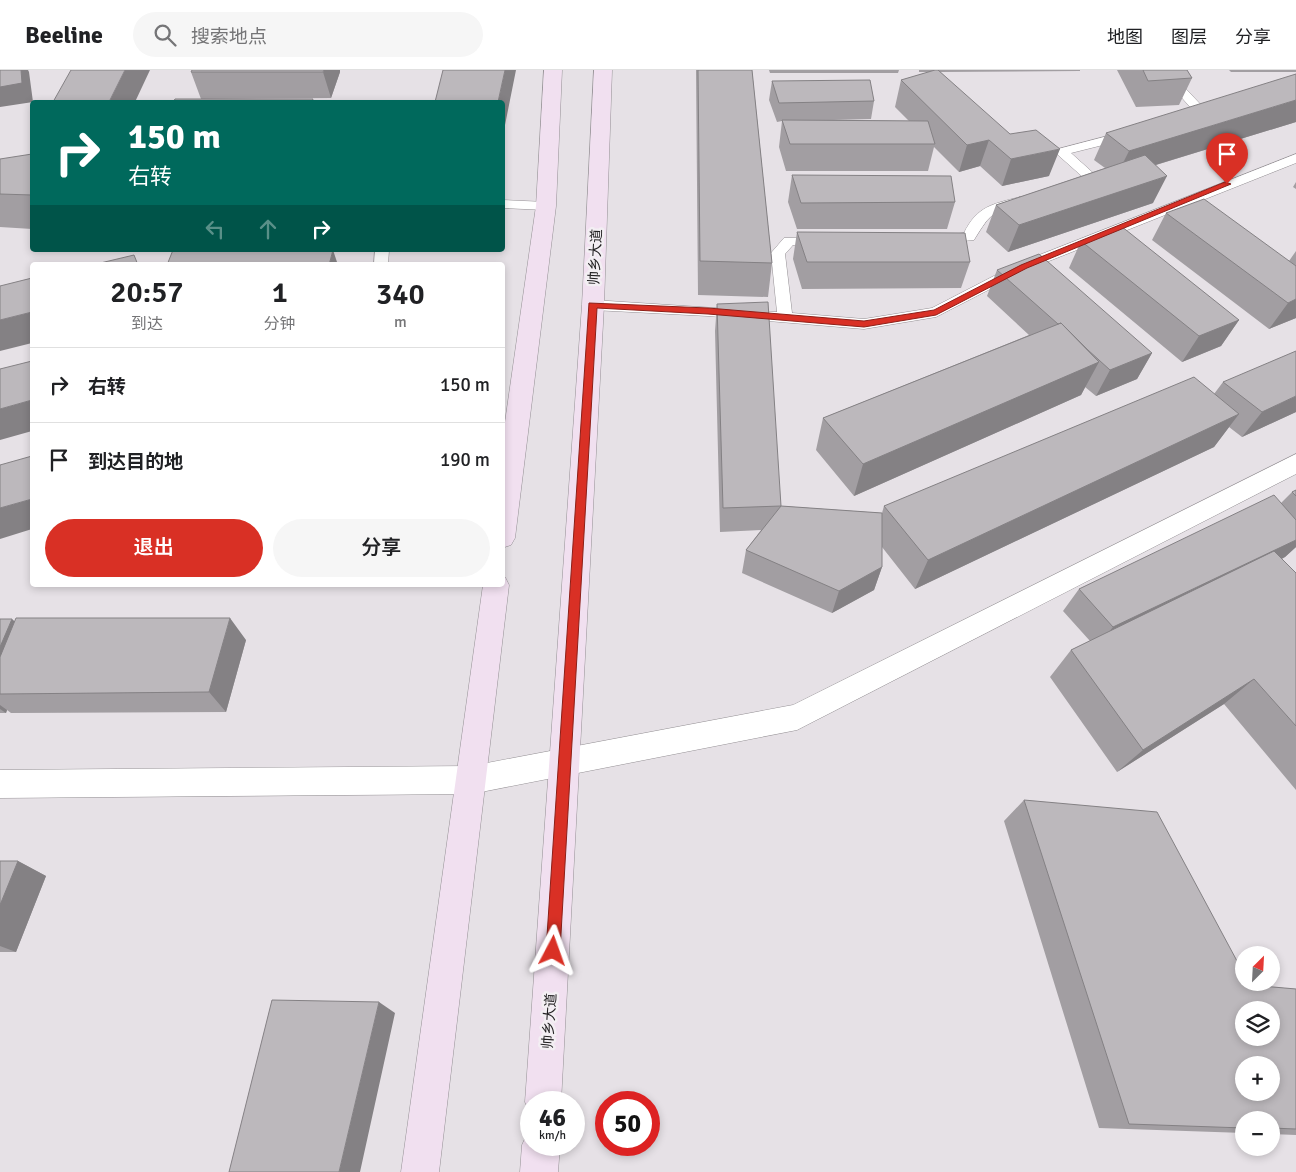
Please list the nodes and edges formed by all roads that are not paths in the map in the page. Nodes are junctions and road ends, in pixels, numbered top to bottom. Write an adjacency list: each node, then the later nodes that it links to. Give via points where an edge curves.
1 (554, 70): 10 (main road)
2 (603, 70): 13 (main road, 帅乡大道)
3 (1172, 70): 4 (lane, via 1199,116)
4 (1171, 123)
5 (1144, 131): 7 (lane, via 1062,152 1094,180)
6 (1296, 158): 14 (lane, via 1024,266 936,312 864,324)
7 (1066, 188)
8 (1037, 196): 11 (lane, via 988,209 976,222 969,237)
9 (505, 204): 10 (lane)
10 (546, 206): 16 (main road)
11 (925, 240)
12 (838, 241): 14 (lane, via 788,241 778,253)
13 (593, 305): 14 (lane); 18 (main road, 帅乡大道)
14 (785, 318)
15 (1296, 463): 18 (street, via 798,716)
16 (505, 515)
17 (496, 587): 19 (main road)
18 (564, 762): 19 (street); 21 (main road, 帅乡大道)
19 (471, 780): 20 (street); 23 (main road)
20 (0, 784)
21 (545, 1091)
22 (540, 1156): 24 (main road)
23 (420, 1172)
24 (539, 1172)

